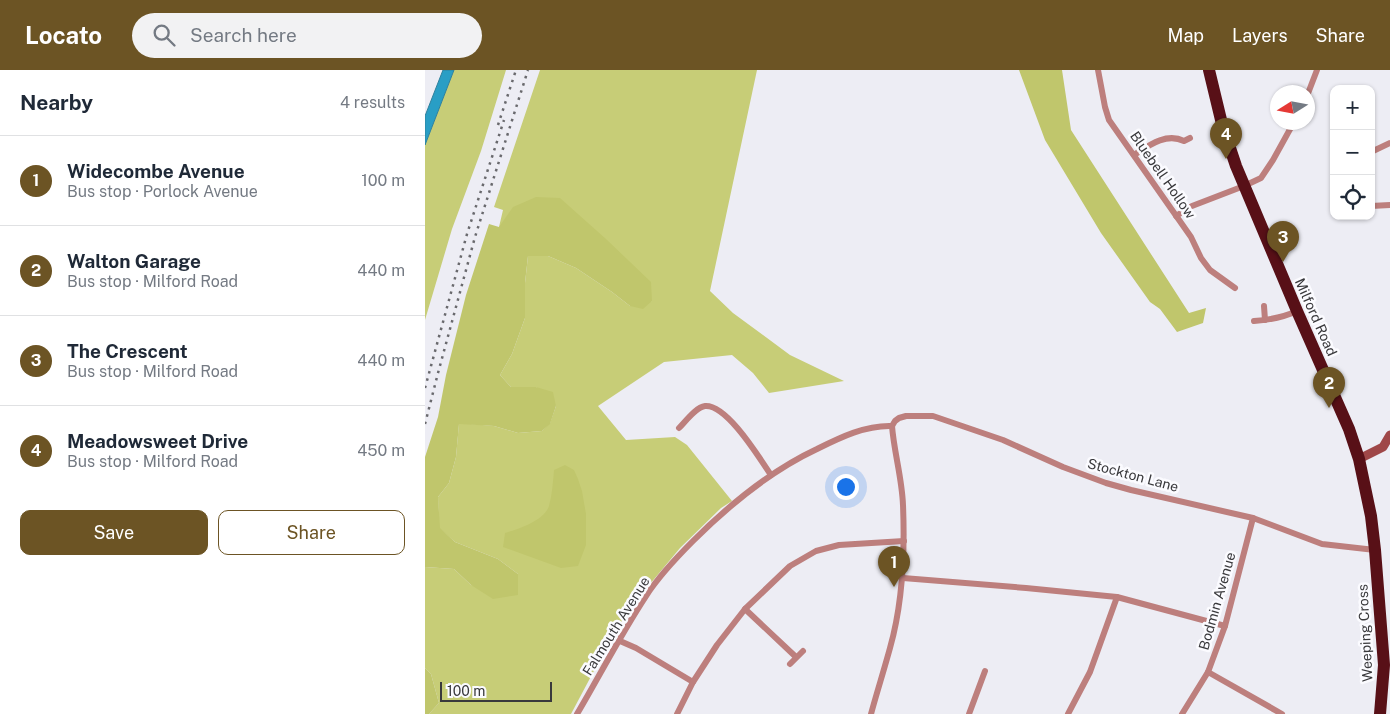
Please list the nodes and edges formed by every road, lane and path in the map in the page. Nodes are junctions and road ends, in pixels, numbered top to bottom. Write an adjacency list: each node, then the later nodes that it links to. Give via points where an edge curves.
1 (1098, 70): 9 (street, Bluebell Hollow, via 1109,120)
2 (1209, 70): 10 (highway, Milford Road, via 1222,124)
3 (1317, 70): 4 (street)
4 (1311, 85)
5 (1289, 130): 10 (street, via 1264,174)
6 (1390, 143): 8 (street)
7 (1184, 148): 9 (street, via 1187,139 1155,141)
8 (1375, 150)
9 (1134, 155): 13 (street, Bluebell Hollow)
10 (1244, 186): 13 (street, via 1192,206); 16 (highway, Milford Road)
11 (1390, 205): 12 (street)
12 (1375, 206)
13 (1176, 216): 14 (street, Bluebell Hollow, via 1210,270 1227,286)
14 (1235, 288)
15 (1264, 306): 17 (street)
16 (1297, 311): 17 (street); 22 (highway, Milford Road)
17 (1265, 320): 18 (street)
18 (1254, 321)
19 (892, 426): 23 (street, Falmouth Avenue, via 860,430 837,439); 24 (street, Stockton Lane, via 906,416 933,416 1003,440 1105,483); 25 (street, via 903,502)
20 (679, 428): 23 (street, via 697,409 705,406 723,413 748,440)
21 (1390, 435): 22 (street, via 1383,447)
22 (1359, 459): 26 (highway, Milford Road)
23 (771, 475): 32 (street, Falmouth Avenue, via 718,516 674,561 647,595)
24 (1253, 518): 26 (street, Stockton Lane, via 1322,544); 30 (street, Bodmin Avenue)
25 (904, 541): 27 (street); 29 (street, via 839,545 817,551 790,566)
26 (1375, 550): 31 (highway, Weeping Cross)
27 (903, 578): 28 (street); 41 (street, via 891,648)
28 (1117, 597): 30 (street); 43 (street, via 1090,672)
29 (745, 609): 34 (street); 38 (street)
30 (1225, 626): 37 (street, Bodmin Avenue)
31 (1386, 628): 46 (highway, Weeping Cross)
32 (620, 641): 38 (street); 39 (street, Falmouth Avenue)
33 (803, 651): 34 (street)
34 (796, 658): 35 (street)
35 (790, 664)
36 (985, 671): 42 (street)
37 (1208, 672): 44 (street, Bodmin Avenue); 45 (street)
38 (693, 682): 40 (street)
39 (577, 714)
40 (677, 714)
41 (871, 714)
42 (969, 714)
43 (1068, 714)
44 (1182, 714)
45 (1282, 714)
46 (1380, 714)

